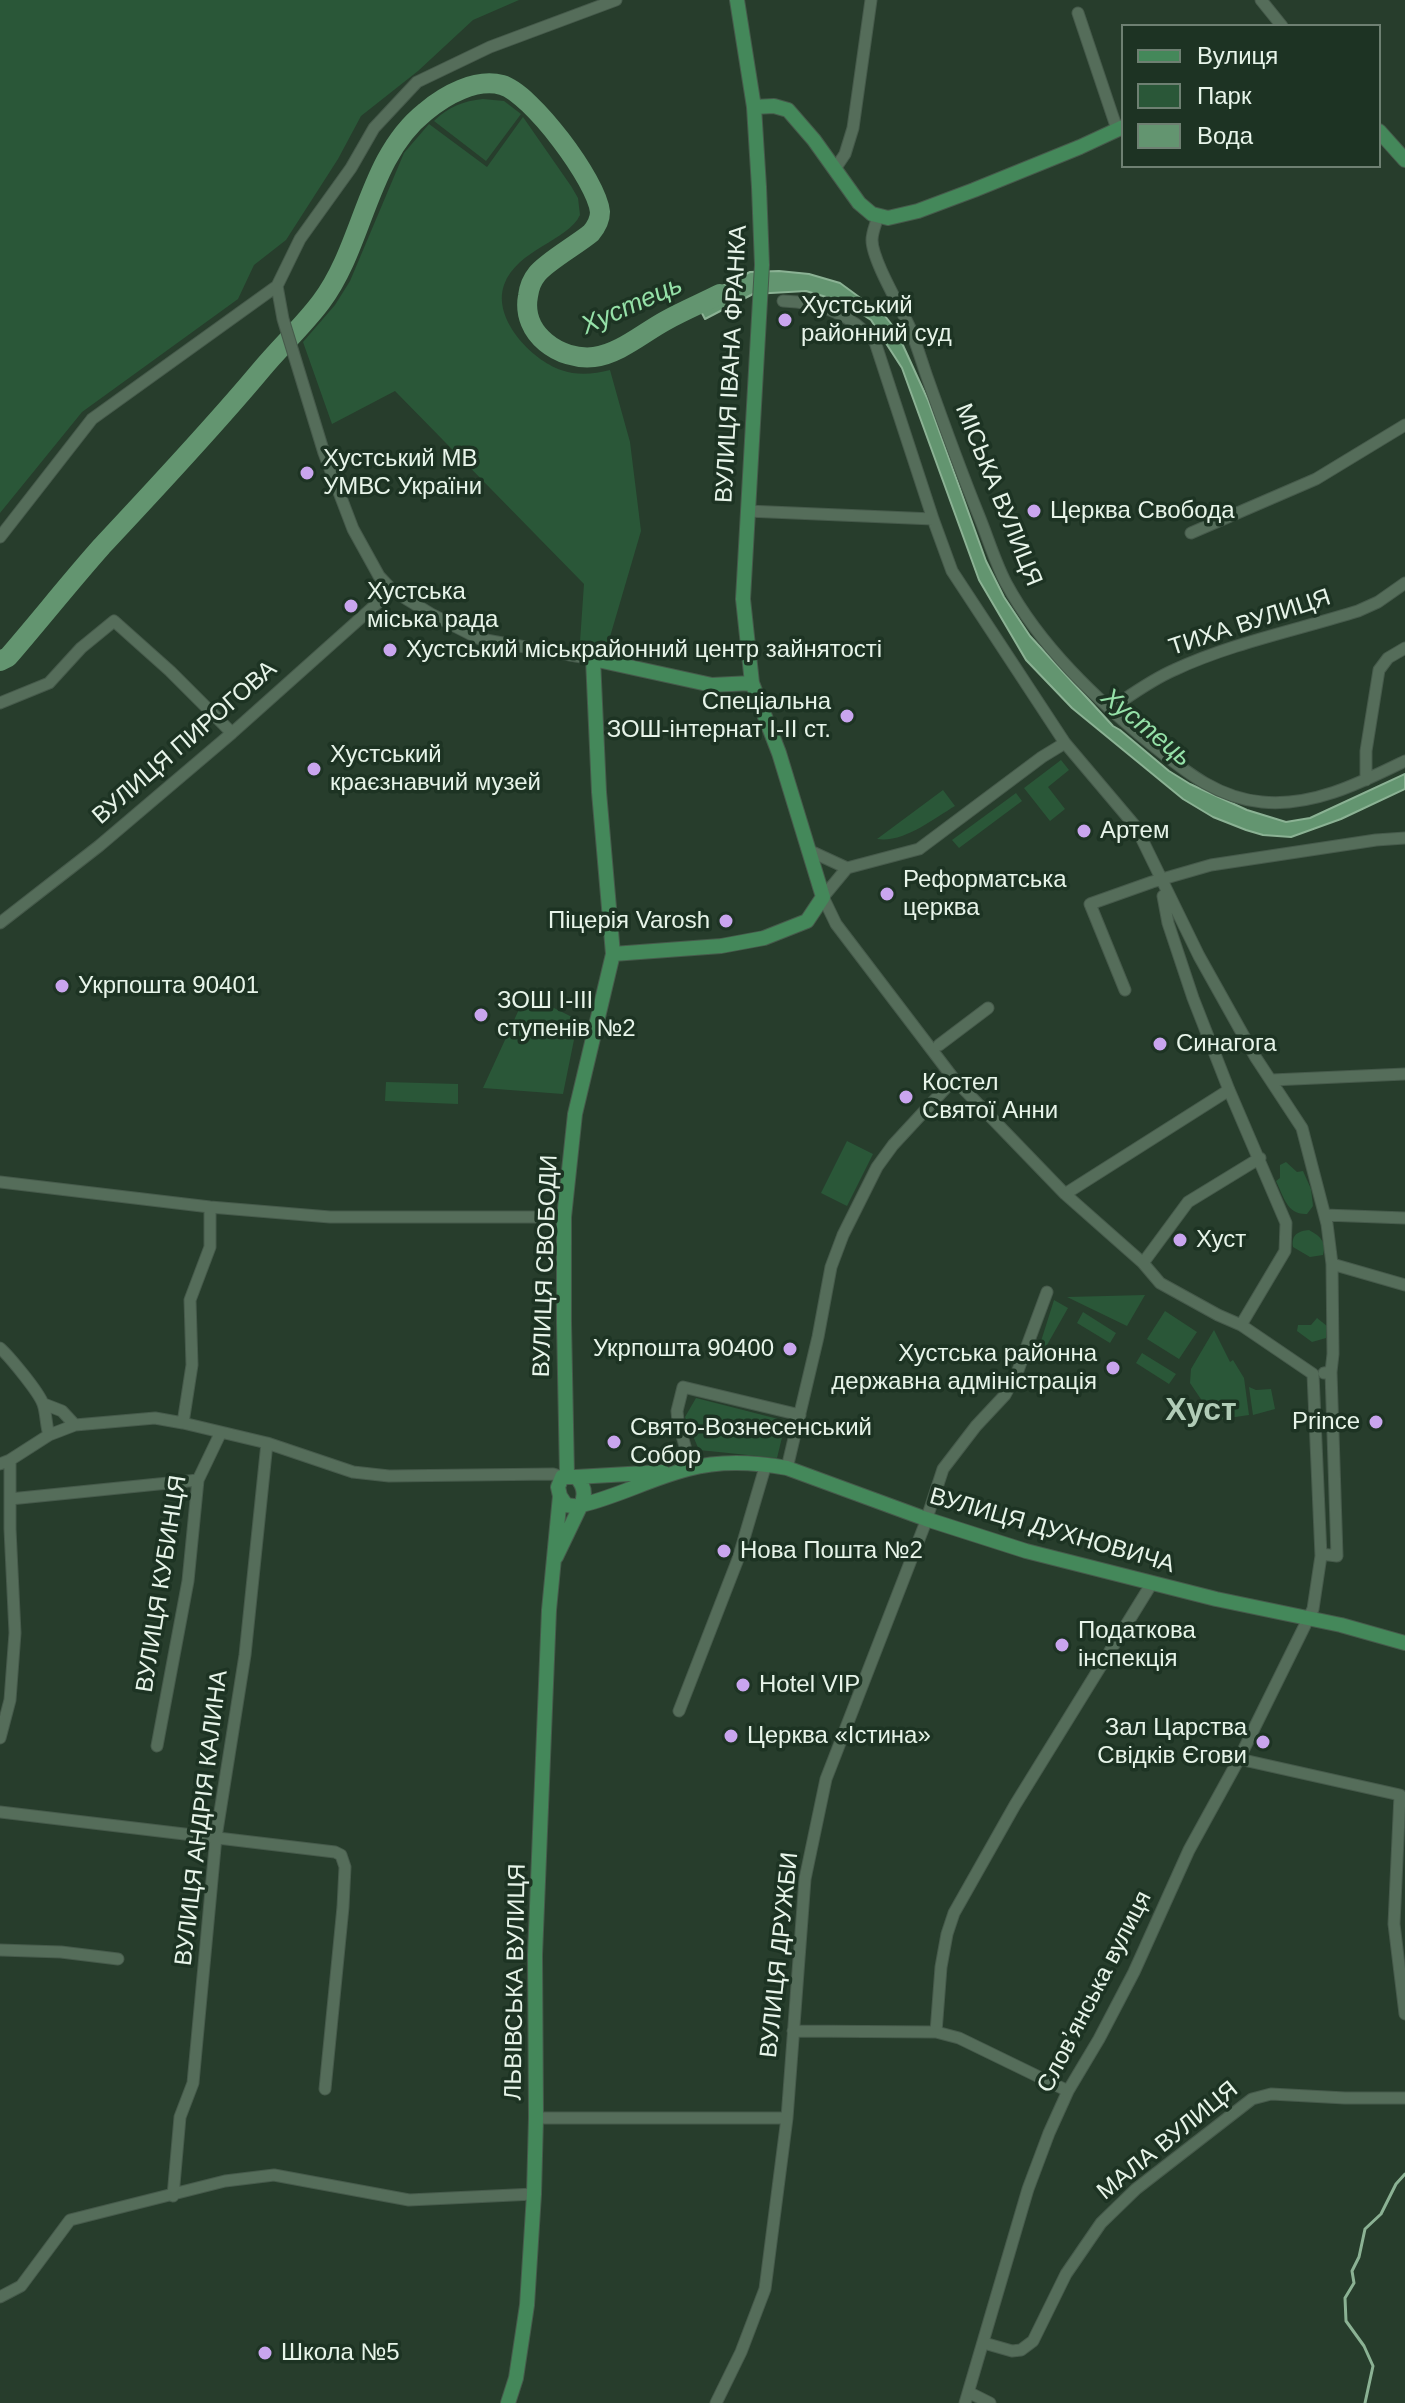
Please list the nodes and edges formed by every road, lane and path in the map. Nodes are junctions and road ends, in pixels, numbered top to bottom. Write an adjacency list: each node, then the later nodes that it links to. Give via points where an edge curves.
1 (616, 0): 13 (street, via 490,47 417,82 374,128 300,239)
2 (737, 0): 7 (main road, ВУЛИЦЯ ІВАНА ФРАНКА)
3 (871, 0): 11 (street, via 853,128)
4 (1261, 0): 6 (street)
5 (1078, 13): 8 (street)
6 (1280, 24)
7 (754, 107): 11 (main road, via 788,110); 16 (main road, ВУЛИЦЯ ІВАНА ФРАНКА, via 762,265)
8 (1120, 128): 12 (main road, via 926,208)
9 (1381, 133): 10 (main road)
10 (1405, 160)
11 (835, 169): 12 (main road, via 859,203)
12 (878, 216): 26 (street, МІСЬКА ВУЛИЦЯ, via 872,243 911,330 999,569 1040,634)
13 (277, 286): 19 (street, via 92,419); 21 (street, via 324,453 353,529)
14 (783, 301): 17 (street, via 820,305 875,342)
15 (1405, 425): 18 (street, via 1316,479)
16 (747, 511): 17 (street); 24 (main road, ВУЛИЦЯ ІВАНА ФРАНКА, via 743,599)
17 (933, 519): 28 (street, via 952,571)
18 (1191, 533)
19 (0, 537)
20 (1405, 583): 26 (street, ТИХА ВУЛИЦЯ, via 1358,611 1174,669)
21 (392, 590): 23 (street, via 480,639); 27 (street, ВУЛИЦЯ ПИРОГОВА)
22 (1405, 648): 30 (street, via 1379,670)
23 (593, 659): 24 (main road, via 712,685); 37 (main road, ВУЛИЦЯ СВОБОДИ)
24 (752, 683): 32 (main road, ВУЛИЦЯ ІВАНА ФРАНКА)
25 (0, 703): 27 (street, via 49,683 114,621)
26 (1110, 709): 30 (street, МІСЬКА ВУЛИЦЯ, via 1191,776 1235,797 1308,800)
27 (232, 733): 36 (street, ВУЛИЦЯ ПИРОГОВА)
28 (1065, 743): 33 (street, via 919,849); 34 (street, via 1136,827)
29 (1405, 761): 30 (street, МІСЬКА ВУЛИЦЯ)
30 (1366, 780)
31 (1405, 838): 34 (street, via 1211,865)
32 (808, 850): 33 (street); 35 (main road, ВУЛИЦЯ ІВАНА ФРАНКА)
33 (847, 868): 35 (street)
34 (1160, 880): 38 (street, via 1090,904); 43 (street); 44 (street, via 1168,923)
35 (823, 897): 37 (main road, via 807,921 764,938); 42 (street, via 840,933)
36 (0, 923)
37 (613, 954): 50 (main road, ВУЛИЦЯ СВОБОДИ, via 575,1114)
38 (1125, 990)
39 (988, 1008): 40 (street)
40 (939, 1045)
41 (1405, 1074): 43 (street)
42 (954, 1079): 47 (street); 61 (street, via 893,1145 854,1210 831,1267)
43 (1272, 1080): 49 (street, via 1302,1128)
44 (1229, 1090): 45 (street); 47 (street)
45 (1260, 1158): 52 (street, via 1188,1202); 56 (street, via 1286,1223 1285,1251)
46 (0, 1182): 48 (street)
47 (1065, 1194): 52 (street)
48 (210, 1207): 50 (street, via 330,1217); 62 (street, via 210,1247 190,1300 192,1365)
49 (1331, 1216): 51 (street); 53 (street)
50 (564, 1217): 71 (main road, ВУЛИЦЯ СВОБОДИ)
51 (1405, 1218)
52 (1143, 1263): 56 (street, via 1160,1283)
53 (1333, 1265): 54 (street); 58 (street)
54 (1405, 1285)
55 (1047, 1292): 76 (street, ВУЛИЦЯ ДРУЖБИ, via 1017,1373 943,1469)
56 (1241, 1325): 59 (street)
57 (0, 1348): 60 (street)
58 (1331, 1372): 59 (street); 77 (street, via 1337,1556)
59 (1313, 1374): 77 (street, Словʼянська вулиця)
60 (44, 1404): 63 (street, via 62,1411); 65 (street)
61 (800, 1415): 69 (street); 70 (street, via 683,1387 677,1411)
62 (183, 1423): 63 (street, via 155,1418); 64 (street)
63 (75, 1425): 65 (street)
64 (221, 1432): 66 (street); 72 (street, ВУЛИЦЯ КУБИНЦЯ)
65 (49, 1435): 67 (street)
66 (267, 1443): 71 (street, via 377,1475); 87 (street, ВУЛИЦЯ АНДРІЯ КАЛИНА, via 245,1655)
67 (5, 1462): 74 (street)
68 (766, 1464): 69 (main road, ВУЛИЦЯ ДУХНОВИЧА); 70 (main road, ВУЛИЦЯ ДУХНОВИЧА); 82 (street, via 738,1559)
69 (787, 1468): 76 (main road, ВУЛИЦЯ ДУХНОВИЧА)
70 (687, 1469): 71 (main road); 75 (main road)
71 (568, 1477): 73 (main road, via 558,1487); 75 (main road, via 584,1488)
72 (198, 1480): 74 (street); 84 (street, ВУЛИЦЯ КУБИНЦЯ, via 188,1581)
73 (560, 1496): 75 (main road, via 566,1505); 78 (main road, ЛЬВІВСЬКА ВУЛИЦЯ)
74 (10, 1499): 83 (street, via 15,1633 10,1700)
75 (581, 1506): 78 (main road, ЛЬВІВСЬКА ВУЛИЦЯ)
76 (926, 1519): 79 (main road, ВУЛИЦЯ ДУХНОВИЧА); 91 (street, ВУЛИЦЯ ДРУЖБИ, via 826,1779 805,1879)
77 (1321, 1555): 80 (street, Словʼянська вулиця)
78 (554, 1560): 96 (main road, ЛЬВІВСЬКА ВУЛИЦЯ, via 535,1955)
79 (1152, 1583): 80 (main road, ВУЛИЦЯ ДУХНОВИЧА); 92 (street, via 954,1913 941,1967)
80 (1309, 1619): 81 (main road, ВУЛИЦЯ ДУХНОВИЧА); 85 (street, Словʼянська вулиця)
81 (1405, 1643)
82 (679, 1711)
83 (0, 1738)
84 (157, 1746)
85 (1239, 1759): 90 (street, via 1400,1795 1394,1924); 94 (street, Словʼянська вулиця, via 1189,1850 1134,1972)
86 (0, 1812): 87 (street)
87 (216, 1837): 93 (street, via 341,1855 345,1867); 99 (street, ВУЛИЦЯ АНДРІЯ КАЛИНА, via 193,2083 180,2117)
88 (0, 1950): 89 (street)
89 (118, 1959)
90 (1405, 2014)
91 (793, 2031): 92 (street); 97 (street, ВУЛИЦЯ ДРУЖБИ)
92 (936, 2032): 94 (street)
93 (325, 2089)
94 (1068, 2091): 101 (street, Словʼянська вулиця, via 1028,2189)
95 (1405, 2098): 101 (street, МАЛА ВУЛИЦЯ, via 1271,2094 1252,2099 1136,2189 1101,2223 1066,2274 1033,2341 1012,2351)
96 (536, 2118): 97 (street); 98 (main road, ЛЬВІВСЬКА ВУЛИЦЯ)
97 (787, 2118): 104 (street, ВУЛИЦЯ ДРУЖБИ, via 765,2289)
98 (534, 2194): 99 (street, via 409,2200 274,2175 225,2181); 103 (main road, ЛЬВІВСЬКА ВУЛИЦЯ, via 527,2305)
99 (173, 2196): 100 (street, via 70,2220 21,2286)
100 (0, 2297)
101 (984, 2343): 102 (street, Словʼянська вулиця)
102 (968, 2398): 105 (street)
103 (508, 2403)
104 (716, 2403)
105 (990, 2403)

